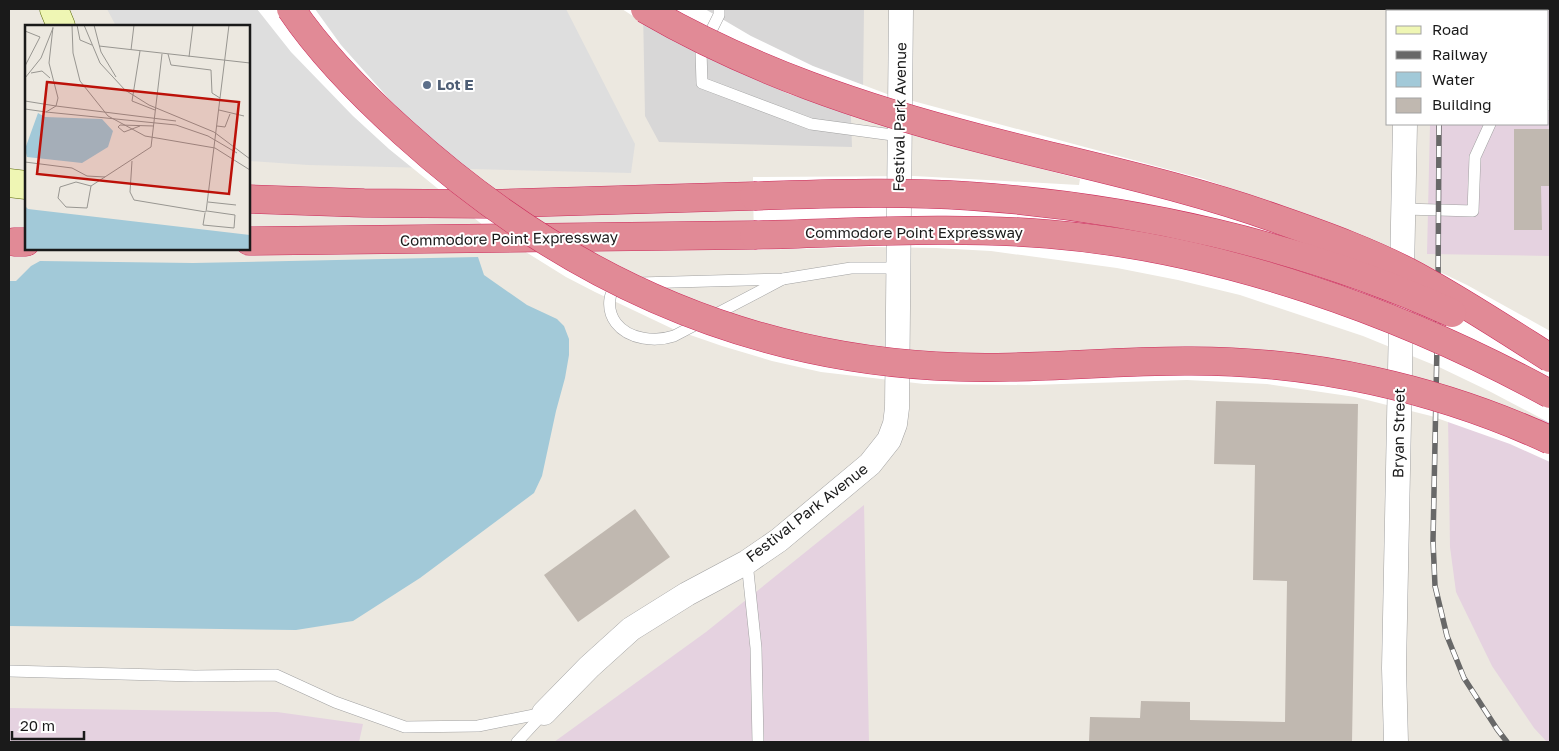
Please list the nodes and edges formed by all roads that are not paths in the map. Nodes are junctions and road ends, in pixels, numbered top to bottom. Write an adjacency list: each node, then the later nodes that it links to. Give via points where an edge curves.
1 (54, 9): 7 (street)
2 (645, 9): 8 (highway, bridge, via 702,40)
3 (671, 9): 8 (highway, bridge, via 735,50)
4 (719, 9): 11 (lane, via 701,51 702,83 812,124)
5 (901, 9): 11 (street, Festival Park Avenue)
6 (292, 10): 21 (highway, bridge, via 341,72 390,120 498,210 595,270 643,294 714,322 833,354 933,366 1009,367 1186,361 1305,368 1365,379 1444,400)
7 (61, 25)
8 (792, 80): 19 (highway, bridge, via 918,122 1188,191 1280,219 1415,275)
9 (1405, 125): 15 (street, Bryan Street)
10 (1490, 125): 15 (lane, via 1475,157 1473,211)
11 (900, 136): 17 (street, Festival Park Avenue)
12 (9, 183): 13 (street)
13 (25, 185)
14 (250, 199): 19 (highway, bridge, via 486,204 878,194 969,196 1055,204 1184,226 1270,248 1436,306)
15 (1404, 209): 27 (street, Bryan Street, via 1394,668)
16 (250, 241): 20 (highway, Commodore Point Expressway, bridge, via 961,231 1020,232 1101,240 1255,274 1373,312 1450,344)
17 (898, 268): 18 (lane, via 851,268); 22 (street, Festival Park Avenue, via 897,408 889,440 870,464 779,540)
18 (783, 279): 18 (lane, via 665,339 645,338 624,330 617,324 610,305 613,289 618,285)
19 (1550, 359)
20 (1550, 394)
21 (1550, 440)
22 (747, 562): 24 (street, Festival Park Avenue, via 631,629); 26 (lane, via 756,648)
23 (9, 671): 24 (lane, via 276,675 335,702 405,727 478,726)
24 (544, 714): 25 (lane)
25 (517, 742)
26 (758, 742)
27 (1396, 742)

